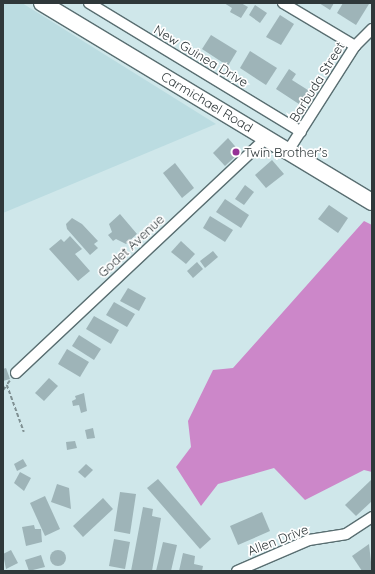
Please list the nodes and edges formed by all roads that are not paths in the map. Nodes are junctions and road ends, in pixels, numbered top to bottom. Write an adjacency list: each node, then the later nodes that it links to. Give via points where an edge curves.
1 (42, 3): 7 (main road, Carmichael Road)
2 (89, 3): 6 (street, New Guinea Drive)
3 (283, 3): 5 (street)
4 (372, 29): 5 (street, Barbuda Street)
5 (355, 46): 6 (street, Barbuda Street)
6 (301, 132): 8 (street, Barbuda Street)
7 (266, 138): 8 (main road, Carmichael Road); 10 (street, Godet Avenue)
8 (288, 151): 9 (main road, Carmichael Road)
9 (372, 202)
10 (16, 373)
11 (372, 517): 12 (street, Allen Drive, via 346,534 309,540)
12 (237, 571)

